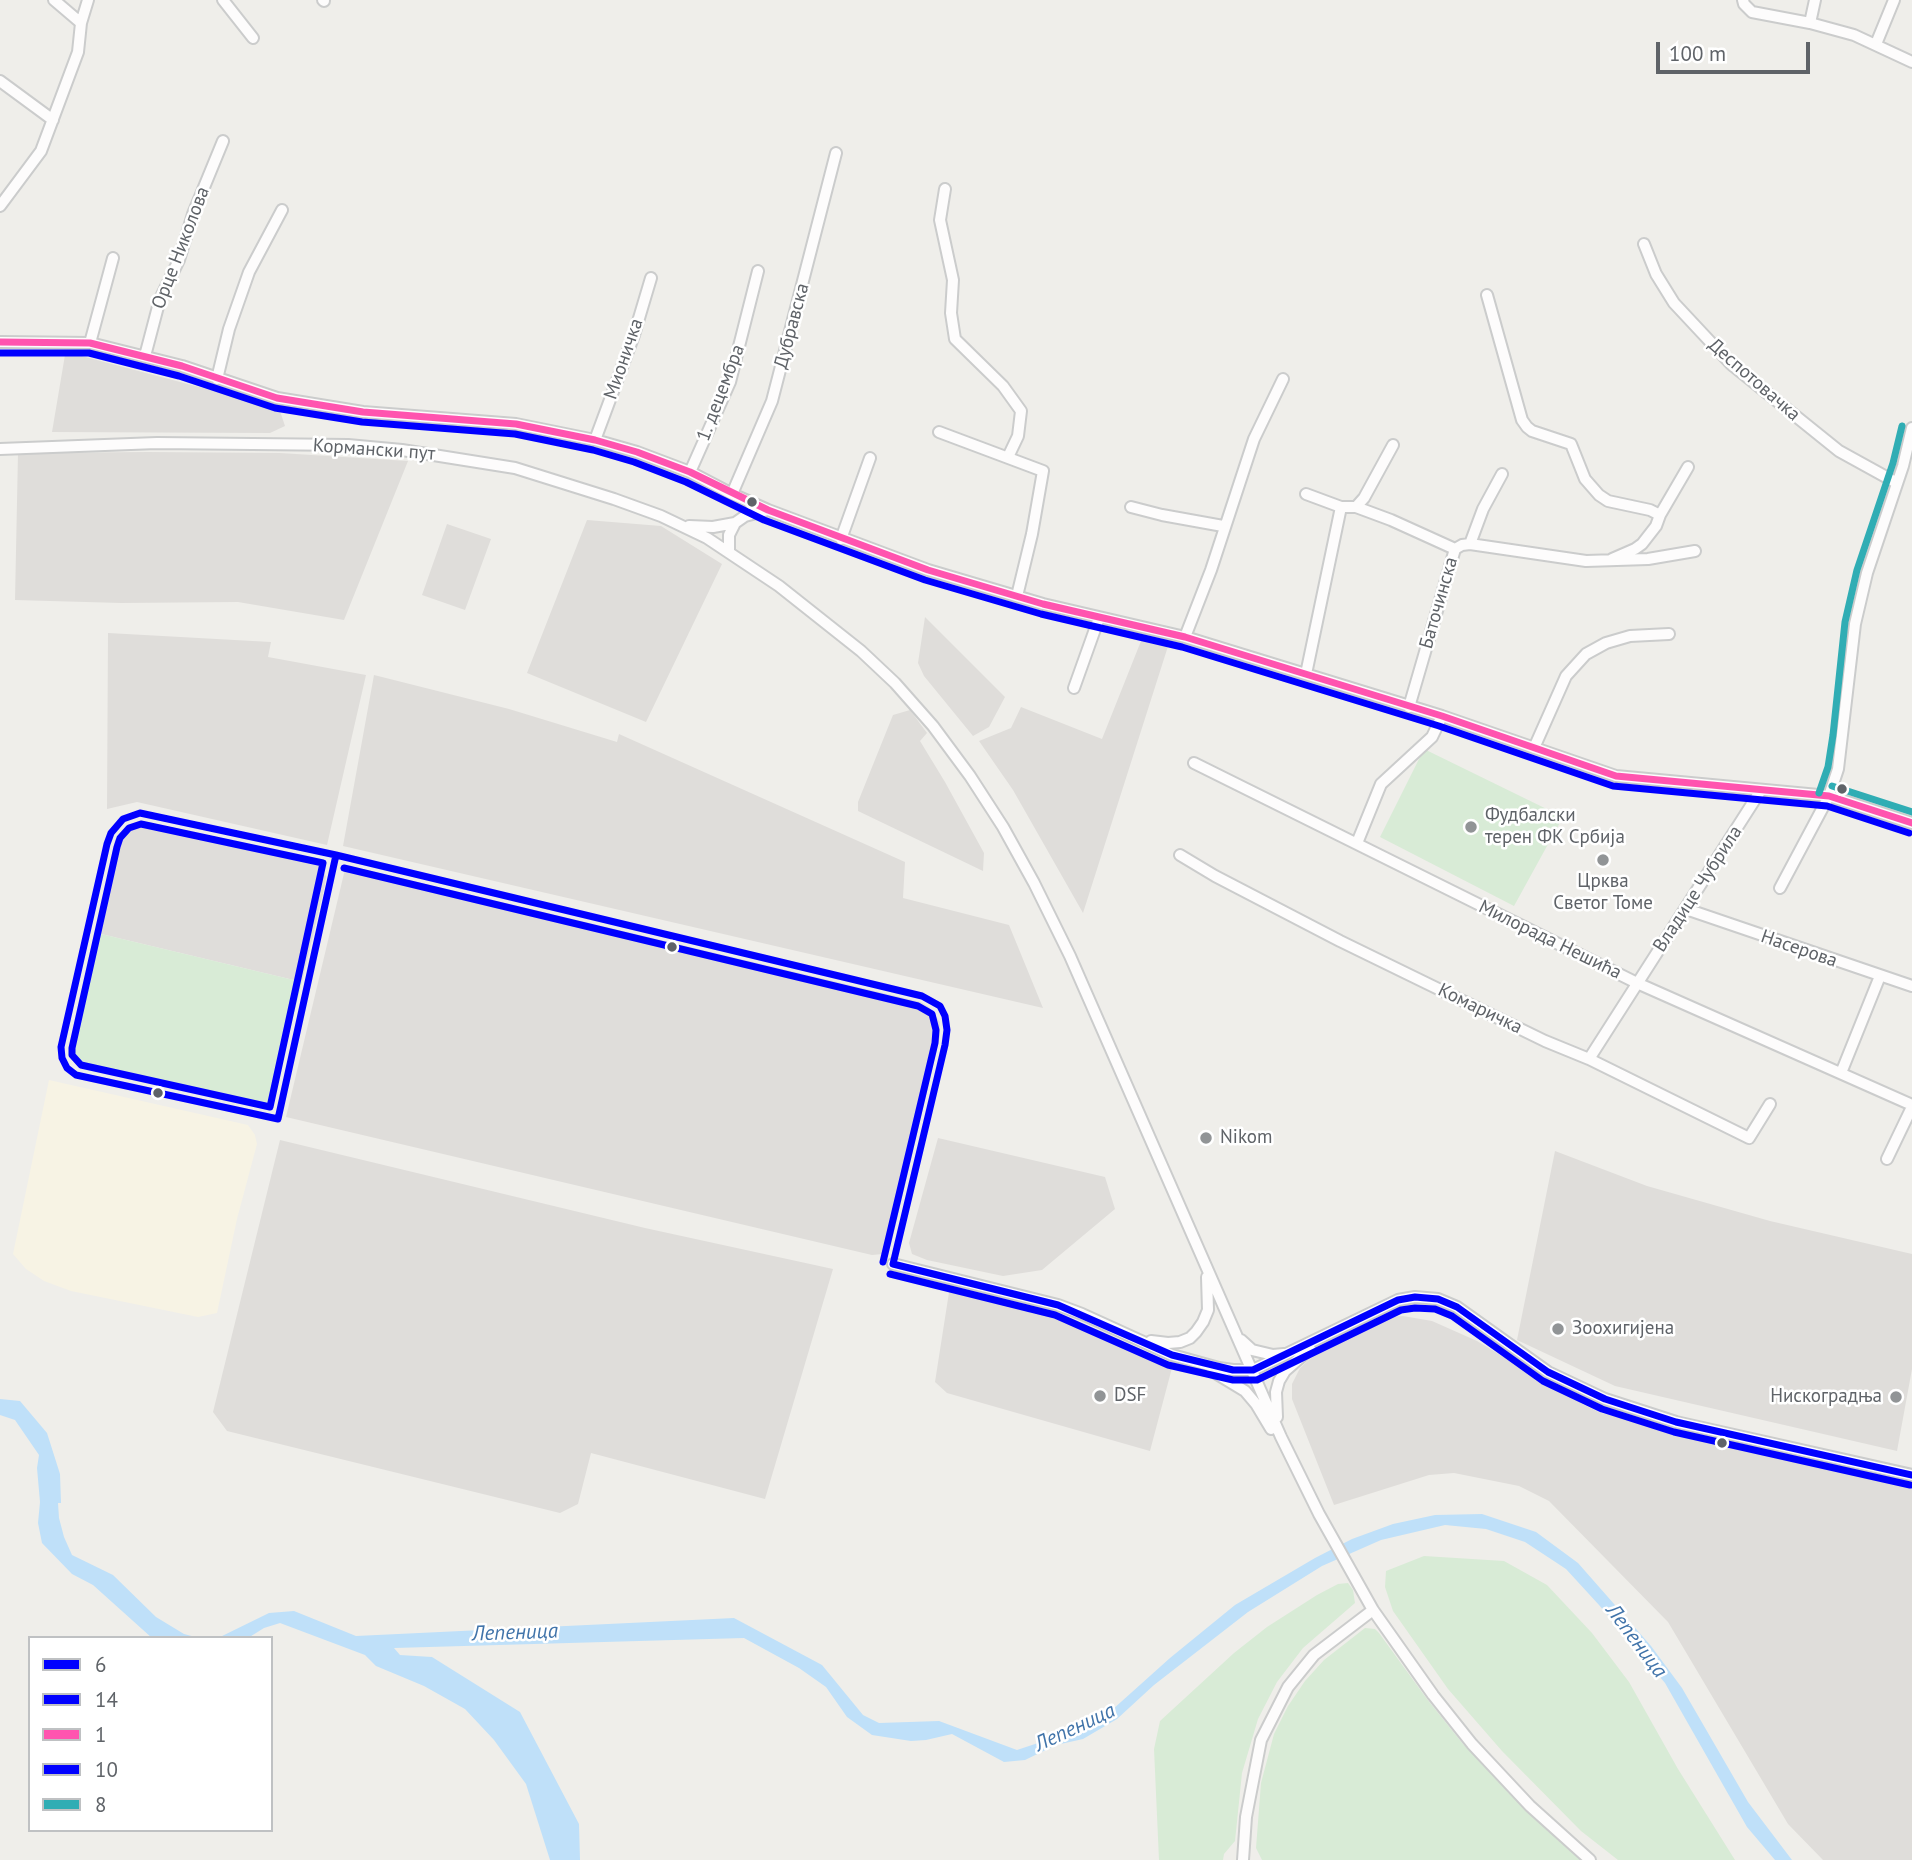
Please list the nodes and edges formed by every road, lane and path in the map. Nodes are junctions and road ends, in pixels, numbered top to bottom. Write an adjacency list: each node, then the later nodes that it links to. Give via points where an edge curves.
1 (54, 0): 7 (street)
2 (88, 0): 7 (street)
3 (223, 0): 9 (street)
4 (1743, 0): 8 (street, via 1752,12)
5 (1815, 0): 8 (street)
6 (1894, 0): 10 (street)
7 (81, 23): 13 (street, via 78,52)
8 (1810, 23): 10 (street)
9 (253, 38)
10 (1876, 44): 11 (street)
11 (1912, 62)
12 (0, 81): 13 (street)
13 (53, 120): 17 (street, via 41,151)
14 (223, 141): 26 (street, Орце Николова, via 160,299)
15 (836, 153): 43 (street, Дубравска, via 772,401)
16 (946, 189): 36 (street, via 940,220 953,279 955,339 1003,386 1020,411 1018,436)
17 (0, 206)
18 (282, 210): 27 (street, via 249,272)
19 (1644, 244): 41 (street, Деспотовачка, via 1674,303 1731,364 1839,451)
20 (113, 258): 25 (street)
21 (758, 271): 39 (street, 1. децембра, via 730,382)
22 (651, 278): 32 (street, Мионичка)
23 (1487, 295): 48 (street, via 1527,427 1571,444 1585,479 1608,501)
24 (0, 342): 25 (street)
25 (90, 343): 26 (street)
26 (145, 356): 27 (street)
27 (217, 379): 32 (street, via 277,398 363,412 516,424)
28 (1283, 379): 52 (street, via 1254,439)
29 (1912, 428): 41 (street)
30 (939, 432): 36 (street)
31 (0, 440): 34 (street)
32 (595, 440): 39 (street)
33 (1392, 444): 46 (street)
34 (27, 448): 35 (street, Кормански пут); 51 (street, Кормански пут, via 157,443 402,450 515,468)
35 (0, 449)
36 (1008, 457): 59 (street, via 1043,471)
37 (870, 458): 53 (street)
38 (1688, 467): 48 (street)
39 (690, 472): 43 (street)
40 (1502, 474): 54 (street, Баточинска)
41 (1897, 482): 70 (street, via 1855,624 1842,747)
42 (1306, 494): 45 (street)
43 (737, 496): 47 (street); 49 (street, via 746,508)
44 (1131, 506): 52 (street)
45 (1341, 507): 46 (street); 63 (street)
46 (1356, 507): 55 (street)
47 (768, 510): 49 (street); 53 (street)
48 (1660, 515): 58 (street, via 1642,544)
49 (744, 516): 50 (street)
50 (735, 523): 51 (street); 57 (street, via 729,535)
51 (683, 526): 57 (street, Кормански пут)
52 (1223, 526): 62 (street)
53 (841, 539): 59 (street)
54 (1470, 544): 55 (street, Баточинска); 58 (street, via 1572,560)
55 (1455, 549): 65 (street, Баточинска)
56 (1695, 551): 58 (street)
57 (730, 552): 85 (street, Кормански пут, via 830,625 895,683 970,775 1034,883 1070,956)
58 (1612, 559)
59 (1017, 596): 60 (street)
60 (1099, 618): 62 (street); 64 (street)
61 (1669, 634): 67 (street, via 1630,636 1586,654 1566,676)
62 (1185, 637): 63 (street)
63 (1306, 674): 65 (street)
64 (1074, 688)
65 (1409, 707): 66 (street)
66 (1442, 716): 67 (street); 72 (street, via 1432,737 1381,784)
67 (1534, 748): 69 (street, via 1616,776)
68 (1194, 763): 72 (street, Милорада Нешића)
69 (1761, 790): 70 (street); 75 (street, Владице Чубрила)
70 (1829, 796): 71 (street); 74 (street)
71 (1912, 823)
72 (1357, 843): 77 (street, Милорада Нешића)
73 (1180, 855): 79 (street, Комаричка, via 1340,942)
74 (1780, 888)
75 (1686, 909): 76 (street, Насерова); 77 (street, Владице Чубрила)
76 (1880, 976): 78 (street, Насерова); 80 (street)
77 (1637, 983): 79 (street, Владице Чубрила); 80 (street, Милорада Нешића)
78 (1912, 986)
79 (1589, 1059): 81 (street, Комаричка, via 1749,1138)
80 (1841, 1073): 82 (street, Милорада Нешића)
81 (1770, 1104)
82 (1912, 1106): 83 (street)
83 (1886, 1159)
84 (893, 1264): 87 (street, via 1058,1305)
85 (1207, 1271): 86 (street, Кормански пут); 87 (street, via 1208,1310 1196,1332 1168,1343)
86 (1238, 1336): 89 (street, via 1252,1350); 91 (street, Кормански пут)
87 (1139, 1339): 90 (street)
88 (1320, 1340): 89 (street); 92 (street, via 1279,1381 1275,1406); 94 (street, via 1398,1300 1438,1298 1548,1372 1605,1399 1676,1422)
89 (1293, 1353): 91 (street)
90 (1197, 1363): 91 (street); 93 (street, via 1245,1391)
91 (1253, 1370): 92 (street, Кормански пут)
92 (1281, 1437): 93 (street)
93 (1299, 1475): 95 (street)
94 (1912, 1475)
95 (1373, 1610): 96 (street, via 1314,1655 1288,1687 1261,1740); 97 (street, via 1472,1744 1530,1806)
96 (1243, 1860)
97 (1590, 1860)

